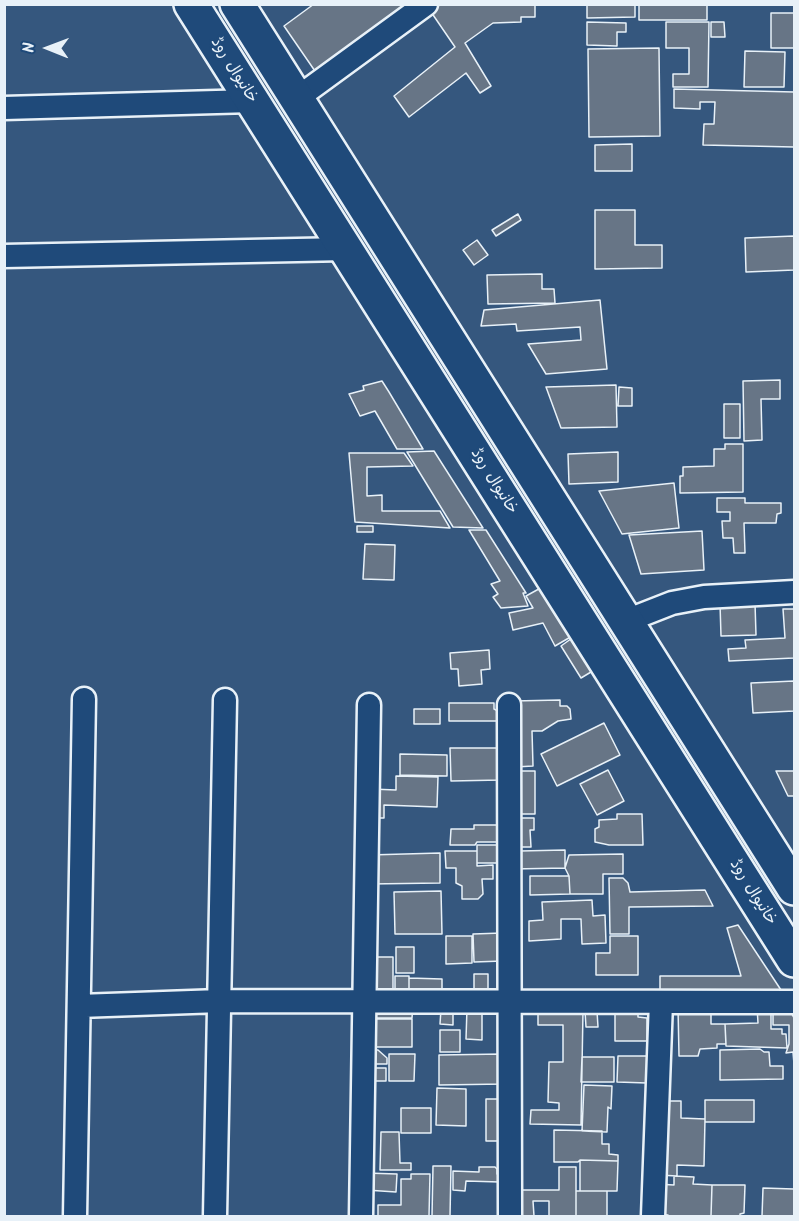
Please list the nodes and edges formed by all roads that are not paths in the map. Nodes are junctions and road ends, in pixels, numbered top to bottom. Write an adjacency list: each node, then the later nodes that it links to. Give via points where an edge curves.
1 (190, 4): 5 (main road, خانیوال روڈ)
2 (237, 4): 4 (main road)
3 (426, 4): 4 (street)
4 (297, 99): 10 (main road)
5 (252, 101): 6 (street); 7 (main road, خانیوال روڈ)
6 (4, 108)
7 (346, 249): 8 (street); 16 (main road, خانیوال روڈ)
8 (4, 256)
9 (795, 592): 10 (street, via 704,597 672,603)
10 (626, 621): 15 (main road)
11 (84, 699): 22 (street)
12 (225, 700): 17 (street)
13 (369, 705): 18 (street)
14 (509, 705): 19 (street)
15 (795, 888)
16 (795, 960)
17 (219, 1001): 18 (street); 22 (street); 24 (street)
18 (364, 1001): 19 (street); 25 (street)
19 (510, 1001): 20 (street); 26 (street)
20 (662, 1002): 21 (street); 27 (street)
21 (795, 1002)
22 (79, 1006): 23 (street)
23 (75, 1216)
24 (215, 1216)
25 (361, 1216)
26 (510, 1216)
27 (653, 1216)

